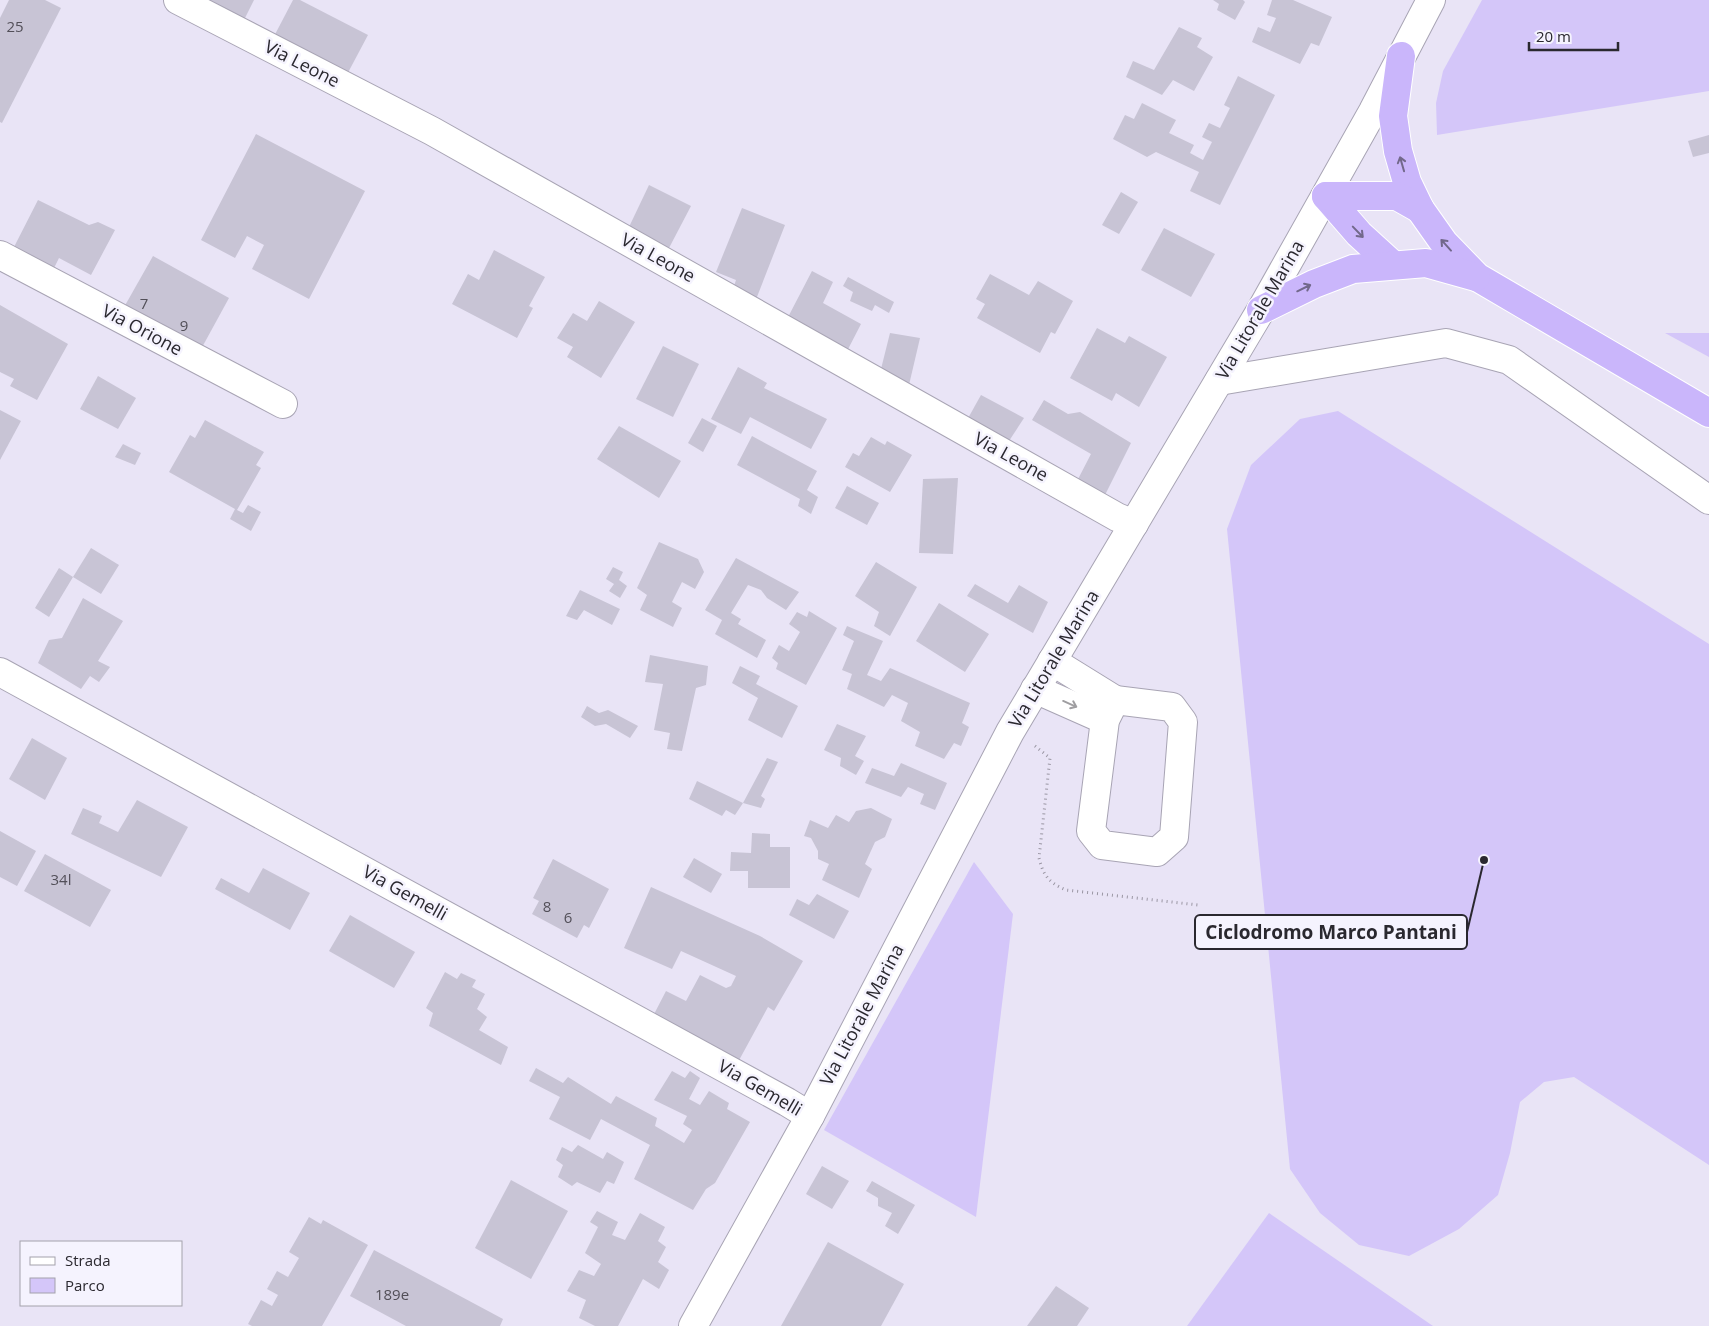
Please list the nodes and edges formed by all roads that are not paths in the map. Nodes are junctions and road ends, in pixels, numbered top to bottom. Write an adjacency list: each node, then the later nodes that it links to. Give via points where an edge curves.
1 (178, 0): 14 (street, Via Leone, via 432,131)
2 (1431, 0): 3 (street, Via Litorale Marina)
3 (1401, 56): 4 (street, Via Litorale Marina); 5 (highway, one-way to 3, via 1407,182 1393,116)
4 (1326, 196): 5 (highway, via 1397,196); 7 (highway, one-way to 7, via 1359,234); 9 (street, Via Litorale Marina)
5 (1420, 209): 8 (highway, one-way to 5, via 1444,243)
6 (0, 255): 11 (street, Via Orione)
7 (1393, 265): 8 (highway, via 1426,263); 9 (highway, one-way to 7, via 1353,269)
8 (1477, 277): 12 (highway)
9 (1261, 310): 10 (street, Via Litorale Marina)
10 (1219, 381): 13 (street, via 1446,343 1509,360); 14 (street, Via Litorale Marina)
11 (283, 404)
12 (1709, 413)
13 (1709, 500)
14 (1134, 524): 15 (street, Via Litorale Marina)
15 (1052, 661): 17 (street, Via Litorale Marina); 18 (street)
16 (0, 672): 19 (street, Via Gemelli)
17 (1036, 689): 18 (street, one-way to 18); 19 (street, Via Litorale Marina, via 1010,732)
18 (1110, 710): 18 (street, via 1091,831 1102,845 1157,852 1174,837 1183,722 1172,707)
19 (810, 1116): 20 (street, Via Litorale Marina)
20 (693, 1326)

